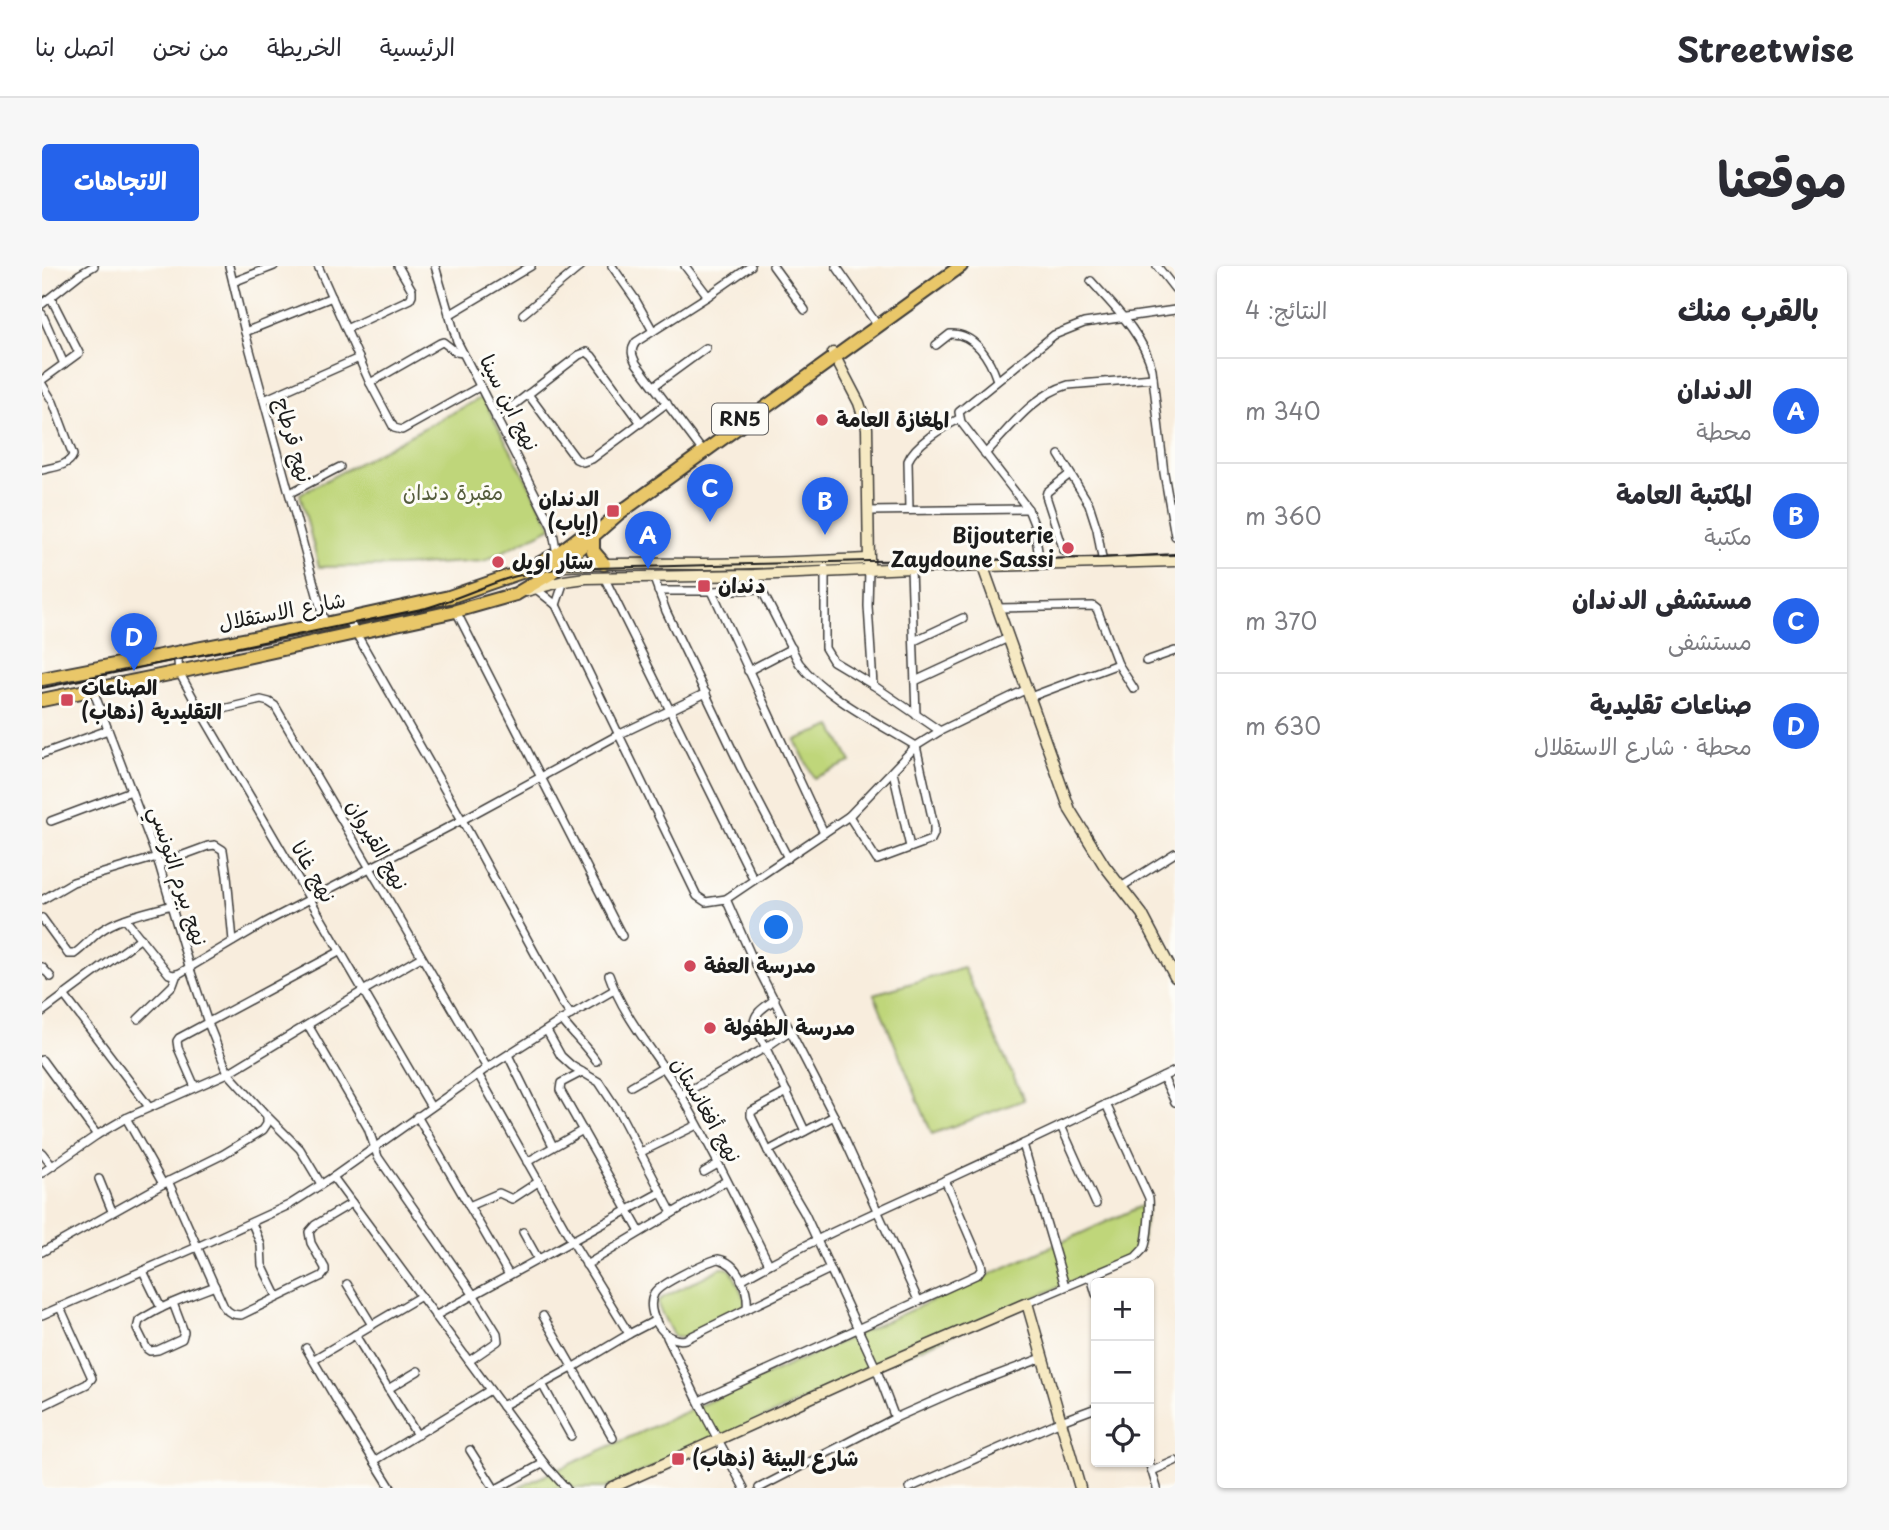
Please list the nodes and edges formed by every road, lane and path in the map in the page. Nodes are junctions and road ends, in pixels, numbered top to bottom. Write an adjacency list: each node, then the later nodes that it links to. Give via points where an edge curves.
1 (76, 266): 18 (street)
2 (94, 266): 18 (street)
3 (229, 266): 20 (street, نهج قرطاج)
4 (274, 266): 20 (street)
5 (318, 266): 23 (street)
6 (398, 266): 33 (street, via 411,290 410,299)
7 (435, 266): 30 (street, نهج ابن سينا)
8 (531, 266): 30 (street)
9 (581, 266): 29 (street)
10 (612, 266): 34 (street)
11 (685, 266): 22 (street)
12 (751, 266): 22 (street)
13 (774, 266): 26 (street)
14 (836, 266): 32 (street)
15 (951, 266): 32 (highway, RN5)
16 (961, 266): 32 (highway, RN5)
17 (1157, 266): 21 (street)
18 (80, 274): 24 (street)
19 (1091, 281): 31 (street)
20 (233, 282): 35 (street, نهج قرطاج)
21 (1175, 289)
22 (708, 296): 34 (street)
23 (332, 297): 33 (street); 35 (street)
24 (51, 298): 25 (street); 41 (street, via 78,349 78,355)
25 (42, 304)
26 (805, 310)
27 (1175, 310): 31 (street)
28 (42, 314): 41 (street)
29 (523, 314)
30 (449, 315): 38 (street, نهج ابن سينا)
31 (1123, 318): 42 (street, via 1144,345); 43 (street, via 1084,323 1054,335)
32 (876, 323): 39 (highway, RN5)
33 (346, 330): 40 (street)
34 (653, 331): 47 (street, via 632,350)
35 (245, 332): 49 (street, نهج قرطاج)
36 (936, 345): 43 (street, via 950,334 964,335 984,354)
37 (706, 348): 47 (street)
38 (463, 353): 45 (street, via 443,342); 46 (street, نهج ابن سينا)
39 (833, 355): 54 (highway, RN5); 65 (main road, via 864,416)
40 (359, 358): 45 (street); 49 (street)
41 (64, 364): 44 (street)
42 (1153, 378): 55 (street, via 1060,388 1030,407); 60 (street)
43 (998, 380): 52 (street, via 959,412)
44 (42, 382): 58 (street, via 73,454 67,463)
45 (370, 383): 46 (street, via 397,430)
46 (481, 386): 51 (street, نهج ابن سينا)
47 (654, 386): 50 (street)
48 (528, 394): 51 (street); 53 (street, via 580,462 592,459); 53 (street, via 587,352)
49 (264, 400): 62 (street, نهج قرطاج)
50 (667, 403): 53 (street); 54 (street)
51 (496, 419): 70 (street, نهج ابن سينا, via 552,527)
52 (959, 419): 55 (street); 64 (street, via 910,457)
53 (641, 423)
54 (702, 451): 67 (highway, RN5); 70 (highway, RN5)
55 (985, 454): 63 (street)
56 (1059, 455): 61 (street)
57 (340, 467): 62 (street)
58 (42, 470)
59 (1175, 472): 60 (street)
60 (1164, 473): 66 (street)
61 (1070, 474): 69 (street, via 1046,496); 74 (street, via 1093,513)
62 (290, 493): 92 (street, نهج قرطاج)
63 (1028, 509): 64 (street); 68 (street)
64 (909, 510): 65 (street)
65 (869, 511): 73 (main road)
66 (1175, 536)
67 (593, 537): 70 (highway, RN5); 77 (highway, via 593,551)
68 (1038, 551)
69 (1064, 551)
70 (559, 560): 77 (main road); 86 (highway, RN5); 91 (highway, شارع الاستقلال / RN5, via 449,597)
71 (825, 560): 73 (main road); 77 (main road); 78 (street)
72 (1175, 561): 74 (main road)
73 (869, 564): 76 (main road); 78 (main road); 105 (street)
74 (1102, 564): 75 (main road)
75 (984, 567): 76 (main road); 88 (main road)
76 (911, 568): 95 (street)
77 (604, 571): 80 (main road); 81 (main road); 111 (street)
78 (825, 572): 79 (main road); 105 (street, via 825,648 833,661)
79 (754, 575): 80 (main road); 83 (street)
80 (653, 576): 84 (street)
81 (564, 581): 82 (main road); 87 (street)
82 (535, 589): 86 (main road); 87 (street)
83 (760, 589): 85 (street); 96 (street)
84 (658, 591): 85 (street); 108 (street)
85 (712, 591): 101 (street)
86 (516, 594): 89 (highway, شارع الاستقلال / RN5)
87 (556, 605): 116 (street)
88 (997, 608): 94 (main road); 100 (street, via 1093,606)
89 (456, 611): 93 (highway, شارع الاستقلال / RN5); 120 (street)
90 (963, 618): 95 (street)
91 (348, 619): 92 (highway, شارع الاستقلال / RN5); 93 (street)
92 (325, 624): 97 (highway, شارع الاستقلال / RN5)
93 (355, 633): 102 (highway, شارع الاستقلال / RN5); 123 (street)
94 (1008, 638): 104 (street); 109 (main road)
95 (914, 641): 104 (street)
96 (792, 649): 101 (street); 117 (street, via 813,679)
97 (177, 651): 102 (street, نهج غانا); 103 (highway, شارع الاستقلال / RN5)
98 (1175, 651): 99 (street)
99 (1146, 661)
100 (1118, 664): 106 (street); 109 (street)
101 (748, 671): 125 (street)
102 (179, 672): 107 (highway, شارع الاستقلال / RN5); 112 (street, نهج غانا)
103 (42, 679)
104 (915, 681): 113 (street)
105 (873, 685): 113 (street)
106 (1134, 689)
107 (93, 690): 110 (highway, شارع الاستقلال / RN5); 114 (street, نهج بيرم التونسي)
108 (706, 693): 111 (street); 128 (street)
109 (1029, 693): 115 (street); 132 (main road, via 1070,810)
110 (42, 699)
111 (671, 709): 116 (street); 131 (street)
112 (202, 714): 130 (street, نهج القيروان, via 261,700 275,706); 135 (street, نهج غانا)
113 (916, 715): 115 (street)
114 (108, 730): 118 (street); 121 (street, نهج بيرم التونسي)
115 (940, 731): 117 (street)
116 (618, 736): 120 (street); 133 (street, via 697,897 706,902)
117 (916, 746): 119 (street); 126 (street, via 934,834 931,840)
118 (42, 754)
119 (893, 772): 122 (street); 126 (street)
120 (541, 777): 123 (street); 139 (street)
121 (131, 791): 124 (street); 129 (street, نهج بيرم التونسي)
122 (849, 816): 125 (street); 126 (street, via 877,860)
123 (462, 820): 130 (street); 155 (street)
124 (51, 821)
125 (824, 833): 128 (street)
126 (910, 847)
127 (1175, 853): 132 (street)
128 (788, 858): 131 (street)
129 (158, 860): 134 (street, via 73,882); 136 (street, نهج بيرم التونسي); 141 (street, via 208,846 223,850)
130 (370, 868): 135 (street); 143 (street, نهج القيروان)
131 (754, 880): 133 (street)
132 (1121, 887): 149 (main road, via 1145,918)
133 (726, 899): 153 (street)
134 (42, 900)
135 (309, 900): 141 (street); 142 (street, نهج غانا)
136 (172, 905): 138 (street); 144 (street, نهج بيرم التونسي)
137 (42, 918): 138 (street, via 71,955 100,931)
138 (125, 919): 140 (street)
139 (622, 936)
140 (141, 938): 146 (street, via 169,974); 152 (street)
141 (233, 941): 144 (street)
142 (340, 952): 150 (street, نهج غانا); 158 (street)
143 (421, 957): 150 (street); 167 (street, نهج القيروان)
144 (189, 966): 146 (street); 158 (street, نهج بيرم التونسي)
145 (42, 967): 148 (street)
146 (177, 974): 156 (street, via 173,985)
147 (609, 975): 151 (street, نهج أفغانستان)
148 (51, 977)
149 (1175, 977)
150 (363, 990): 159 (street); 180 (street, نهج غانا)
151 (614, 990): 155 (street); 166 (street, نهج أفغانستان)
152 (64, 995): 154 (street); 179 (street)
153 (775, 999): 160 (street); 162 (street, via 755,1016)
154 (42, 1012)
155 (571, 1015): 157 (street)
156 (138, 1020)
157 (562, 1020): 161 (street); 165 (street)
158 (208, 1023): 170 (street, نهج بيرم التونسي); 174 (street, via 177,1041)
159 (308, 1025): 170 (street); 192 (street, via 368,1128)
160 (791, 1030): 162 (street); 183 (street)
161 (547, 1031): 163 (street); 169 (street, via 561,1056)
162 (765, 1048): 175 (street); 176 (street)
163 (508, 1055): 167 (street); 191 (street)
164 (42, 1059): 189 (street)
165 (596, 1061)
166 (664, 1067): 173 (street); 176 (street, نهج أفغانستان)
167 (487, 1068): 171 (street)
168 (1175, 1071): 172 (street)
169 (582, 1072): 187 (street, via 561,1083 560,1090); 194 (street, via 599,1082)
170 (229, 1073): 174 (street); 181 (street, نهج بيرم التونسي)
171 (478, 1074): 180 (street); 196 (street)
172 (1163, 1077): 177 (street); 178 (street)
173 (631, 1086)
174 (195, 1087): 179 (street)
175 (787, 1092): 188 (street); 193 (street, via 751,1112)
176 (681, 1095): 185 (street, نهج أفغانستان)
177 (1175, 1102)
178 (1106, 1104): 186 (street); 229 (street, via 1146,1190 1150,1209 1143,1250)
179 (149, 1107): 184 (street)
180 (431, 1107): 182 (street)
181 (267, 1116): 206 (street, via 263,1130); 207 (street, نهج بيرم التونسي, via 300,1149)
182 (417, 1116): 192 (street); 211 (street)
183 (834, 1116): 188 (street); 212 (street)
184 (126, 1118): 189 (street); 206 (street)
185 (697, 1125): 194 (street); 197 (street, نهج أفغانستان)
186 (1061, 1126): 190 (street); 210 (street)
187 (583, 1130): 191 (street); 213 (street)
188 (805, 1131): 193 (street)
189 (97, 1135): 198 (street)
190 (1023, 1144): 203 (street); 233 (street)
191 (553, 1146): 196 (street)
192 (374, 1147): 201 (street); 234 (street)
193 (768, 1151): 219 (street)
194 (640, 1152): 208 (street)
195 (42, 1153): 198 (street)
196 (527, 1162): 205 (street)
197 (718, 1164): 199 (street); 204 (street, نهج أفغانستان)
198 (52, 1166): 200 (street)
199 (704, 1172)
200 (42, 1173)
201 (333, 1177): 207 (street); 209 (street)
202 (99, 1179): 214 (street)
203 (945, 1180): 212 (street); 237 (street, via 982,1268 978,1274)
204 (726, 1181): 215 (street); 224 (street, نهج أفغانستان)
205 (538, 1182): 211 (street, via 512,1199 499,1193); 220 (street)
206 (166, 1183): 214 (street); 221 (street)
207 (321, 1184): 216 (street)
208 (661, 1192): 213 (street); 215 (street)
209 (352, 1203): 235 (street); 236 (street, via 309,1232 325,1272)
210 (1096, 1204)
211 (469, 1206): 228 (street)
212 (878, 1210): 219 (street); 237 (street)
213 (629, 1211): 218 (street); 220 (street)
214 (113, 1212): 222 (street)
215 (672, 1213): 218 (street)
216 (252, 1223): 221 (street); 236 (street)
217 (523, 1232): 223 (street)
218 (640, 1232): 225 (street)
219 (817, 1240): 224 (street); 226 (street)
220 (572, 1241): 223 (street); 225 (street)
221 (197, 1248): 227 (street); 232 (street)
222 (42, 1252)
223 (538, 1259): 228 (street)
224 (769, 1264): 230 (street)
225 (586, 1265): 249 (street)
226 (830, 1269): 242 (street); 248 (street)
227 (143, 1271): 240 (street); 241 (street)
228 (509, 1275): 234 (street)
229 (1091, 1277): 233 (street)
230 (741, 1280): 242 (street); 246 (street, via 726,1260 709,1261 657,1289 651,1303)
231 (347, 1284): 247 (street)
232 (215, 1286): 236 (street, via 224,1307 235,1315); 238 (street)
233 (1065, 1286): 239 (street)
234 (474, 1294): 244 (street); 255 (street, via 499,1339)
235 (421, 1296): 244 (street); 247 (street)
236 (276, 1297)
237 (918, 1300): 248 (street)
238 (173, 1303): 241 (street); 241 (street, via 184,1332 182,1339 150,1351 137,1325)
239 (1027, 1303): 253 (main road); 257 (main road)
240 (61, 1307): 243 (street); 263 (street, via 92,1378)
241 (161, 1308)
242 (747, 1309): 251 (street, via 686,1339)
243 (42, 1315)
244 (435, 1316): 255 (street)
245 (543, 1316): 256 (street)
246 (656, 1320): 249 (street); 251 (street)
247 (372, 1325): 250 (street)
248 (858, 1328): 257 (street); 262 (street)
249 (629, 1334): 256 (street)
250 (355, 1335): 254 (street); 260 (street)
251 (667, 1337): 262 (street)
252 (306, 1348): 254 (street)
253 (1042, 1358): 266 (street); 267 (main road)
254 (314, 1359): 273 (street)
255 (469, 1361): 261 (street)
256 (572, 1368): 259 (street); 270 (street)
257 (876, 1368): 266 (street); 271 (main road)
258 (418, 1371): 260 (street)
259 (542, 1384): 264 (street); 269 (street)
260 (388, 1389): 268 (street)
261 (490, 1390): 264 (street); 268 (street)
262 (699, 1401): 271 (street)
263 (42, 1406)
264 (502, 1406): 275 (street)
265 (1091, 1410): 267 (street)
266 (895, 1418): 284 (street)
267 (1061, 1421): 285 (street); 286 (main road)
268 (416, 1435): 273 (street)
269 (571, 1436)
270 (613, 1438)
271 (718, 1440): 282 (main road); 283 (street)
272 (470, 1450): 279 (street)
273 (374, 1461): 278 (street)
274 (1175, 1461): 277 (street)
275 (545, 1465): 279 (street); 280 (street); 281 (street)
276 (1151, 1467): 277 (street)
277 (1152, 1471): 287 (street)
278 (391, 1488)
279 (496, 1488)
280 (558, 1488)
281 (566, 1488)
282 (611, 1488)
283 (744, 1488)
284 (759, 1488)
285 (909, 1488)
286 (1079, 1488)
287 (1157, 1488)

